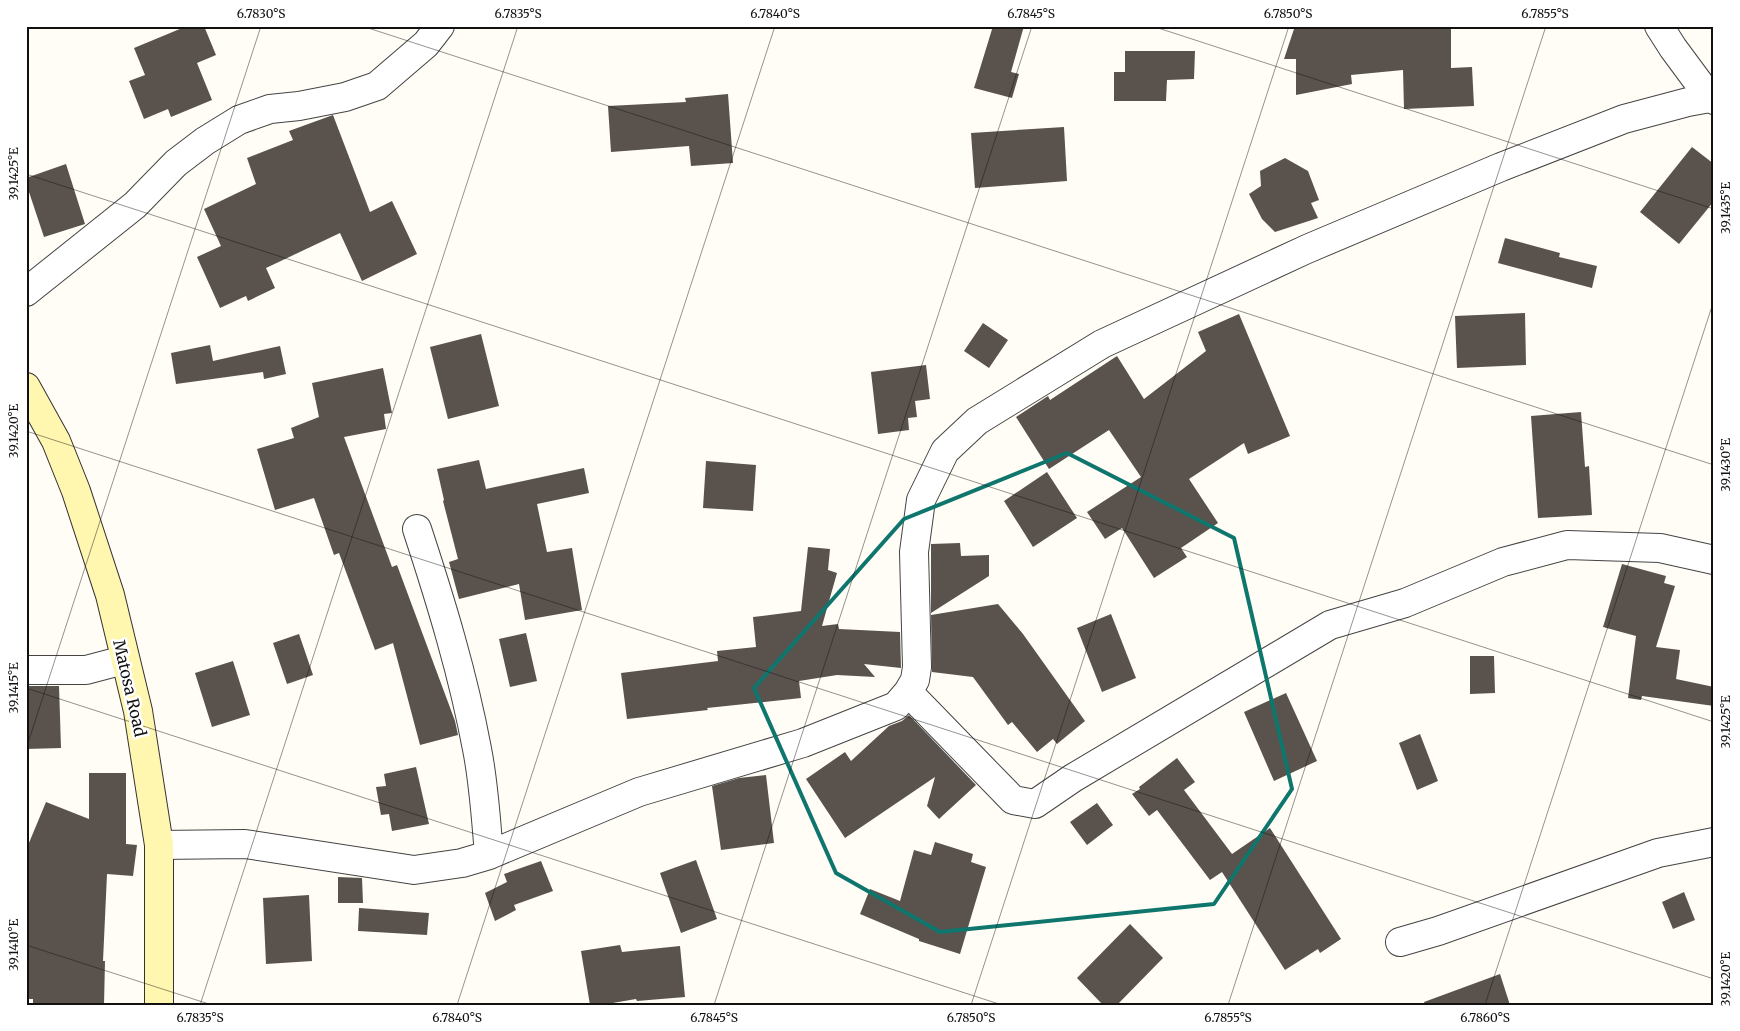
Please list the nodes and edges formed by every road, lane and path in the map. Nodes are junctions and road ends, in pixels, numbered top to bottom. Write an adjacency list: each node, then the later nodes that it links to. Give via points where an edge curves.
1 (440, 26): 4 (street, via 426,44 377,86 345,97 270,109 239,120 205,141 176,163 135,205)
2 (1660, 26): 3 (street)
3 (1712, 99): 10 (street, via 1688,102 1624,120 1307,248 1102,344 977,421 945,451 921,500 914,552 917,667)
4 (26, 292)
5 (26, 387): 8 (street, Matosa Road, via 56,442 76,491 110,595)
6 (417, 530): 13 (street, via 440,599 476,741)
7 (1714, 560): 10 (street, via 1660,548 1566,544 1503,562 1405,603 1330,625 1073,778 1035,804 1013,800)
8 (124, 660): 9 (street, via 86,670); 12 (street, Matosa Road, via 138,711)
9 (26, 670)
10 (908, 692): 13 (street, via 896,706 803,743 639,792)
11 (1714, 842): 14 (street, via 1658,853)
12 (159, 846): 13 (street, via 245,844 414,870); 15 (street, Matosa Road)
13 (489, 855)
14 (1400, 942)
15 (159, 1005)

